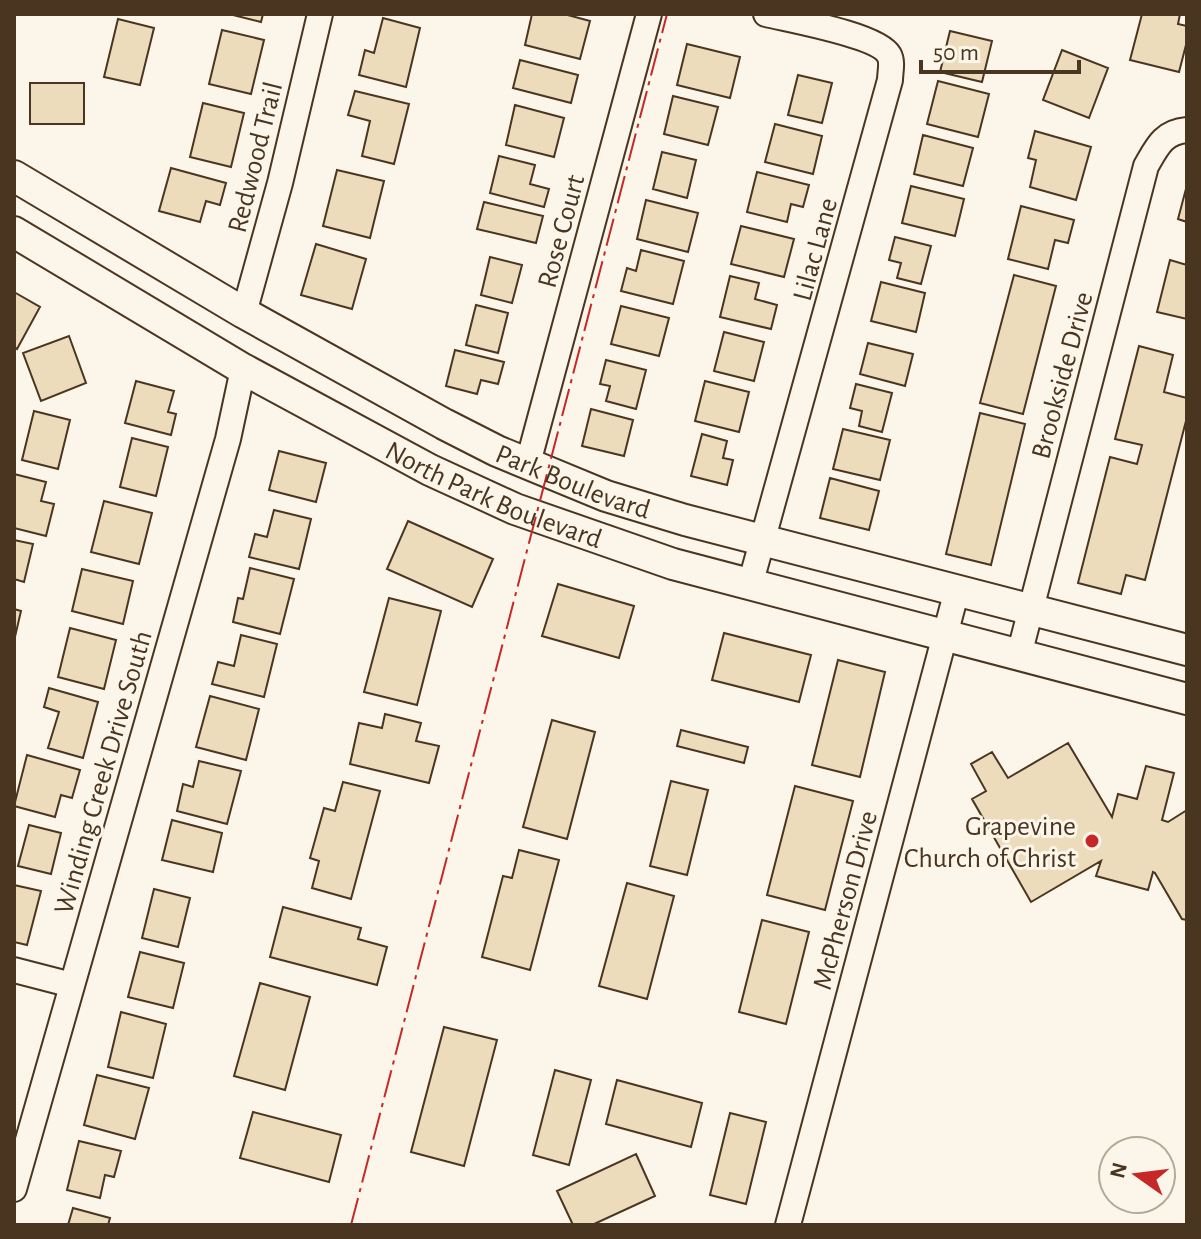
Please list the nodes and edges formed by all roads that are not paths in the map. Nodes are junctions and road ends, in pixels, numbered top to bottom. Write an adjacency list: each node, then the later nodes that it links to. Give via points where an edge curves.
1 (320, 14): 7 (street, Redwood Trail)
2 (649, 14): 9 (street, Rose Court)
3 (766, 14): 10 (street, Lilac Lane, via 852,35 891,59 890,80)
4 (1187, 130): 13 (street, Brookside Drive, via 1161,140 1146,166)
5 (14, 176): 7 (main road, Park Boulevard)
6 (14, 232): 8 (main road, North Park Boulevard)
7 (244, 313): 8 (main road); 9 (main road, Park Boulevard, via 444,424)
8 (243, 369): 11 (main road, North Park Boulevard, via 430,470 515,509 641,554); 19 (street, Winding Creek Drive South, via 228,439)
9 (528, 463): 10 (main road, Park Boulevard, via 606,496)
10 (764, 540): 11 (street, Lilac Lane); 12 (main road, Park Boulevard)
11 (750, 585): 14 (main road, North Park Boulevard)
12 (957, 590): 13 (main road, Park Boulevard); 14 (street, McPherson Drive)
13 (1030, 609): 15 (main road, Park Boulevard); 16 (street, Brookside Drive)
14 (945, 636): 16 (main road, North Park Boulevard); 21 (street, McPherson Drive)
15 (1187, 650)
16 (1019, 655): 17 (main road)
17 (1187, 699)
18 (14, 970): 19 (street)
19 (72, 985): 20 (street, Winding Creek Drive South)
20 (14, 1189)
21 (788, 1225)

